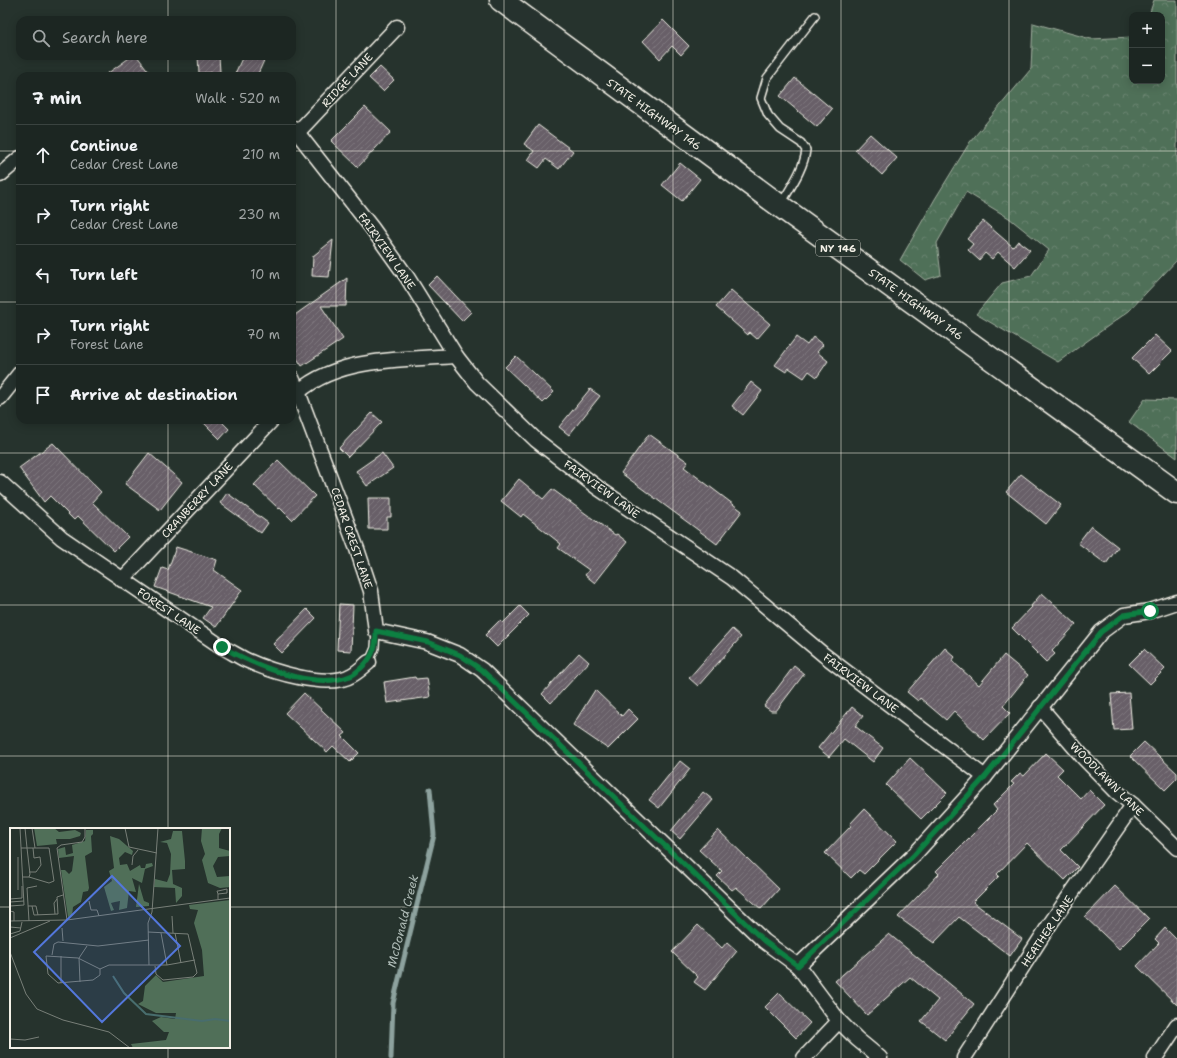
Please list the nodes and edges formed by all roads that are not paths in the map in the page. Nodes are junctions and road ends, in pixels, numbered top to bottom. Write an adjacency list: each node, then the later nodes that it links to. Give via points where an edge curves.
1 (501, 0): 8 (main road, STATE HIGHWAY 146 / NY 146)
2 (815, 16): 8 (lane, via 767,78 761,98 768,115 780,129 801,143 806,150 797,175)
3 (397, 27): 4 (street, RIDGE LANE)
4 (296, 130)
5 (296, 132): 9 (street, FAIRVIEW LANE, via 403,271)
6 (16, 162): 7 (street)
7 (0, 176)
8 (780, 206): 16 (main road, STATE HIGHWAY 146 / NY 146)
9 (456, 356): 11 (street, via 357,365 331,372); 22 (street, FAIRVIEW LANE, via 477,383 536,440 598,488 732,578 824,655)
10 (16, 378): 13 (street)
11 (296, 394)
12 (296, 397): 19 (street, CEDAR CREST LANE, via 357,549 371,591)
13 (0, 398)
14 (268, 424): 17 (street, CRANBERRY LANE)
15 (0, 482): 17 (street, FOREST LANE, via 62,538)
16 (1177, 493)
17 (122, 580): 20 (street, FOREST LANE, via 222,647 246,660 287,675 335,680 352,676)
18 (1177, 602): 21 (street, via 1150,611 1124,615 1101,632)
19 (376, 631): 20 (lane, via 375,648); 25 (street, via 428,642 460,655 482,670 764,941)
20 (369, 662)
21 (1040, 707): 22 (street); 23 (street, WOODLAWN LANE, via 1082,756)
22 (985, 777): 25 (street, via 914,855)
23 (1134, 806): 24 (street, WOODLAWN LANE); 30 (street, HEATHER LANE, via 1050,924)
24 (1177, 848)
25 (798, 966): 26 (street)
26 (839, 1021): 28 (street); 29 (street)
27 (1177, 1025): 31 (street)
28 (804, 1058)
29 (880, 1058)
30 (964, 1058)
31 (1154, 1058)

